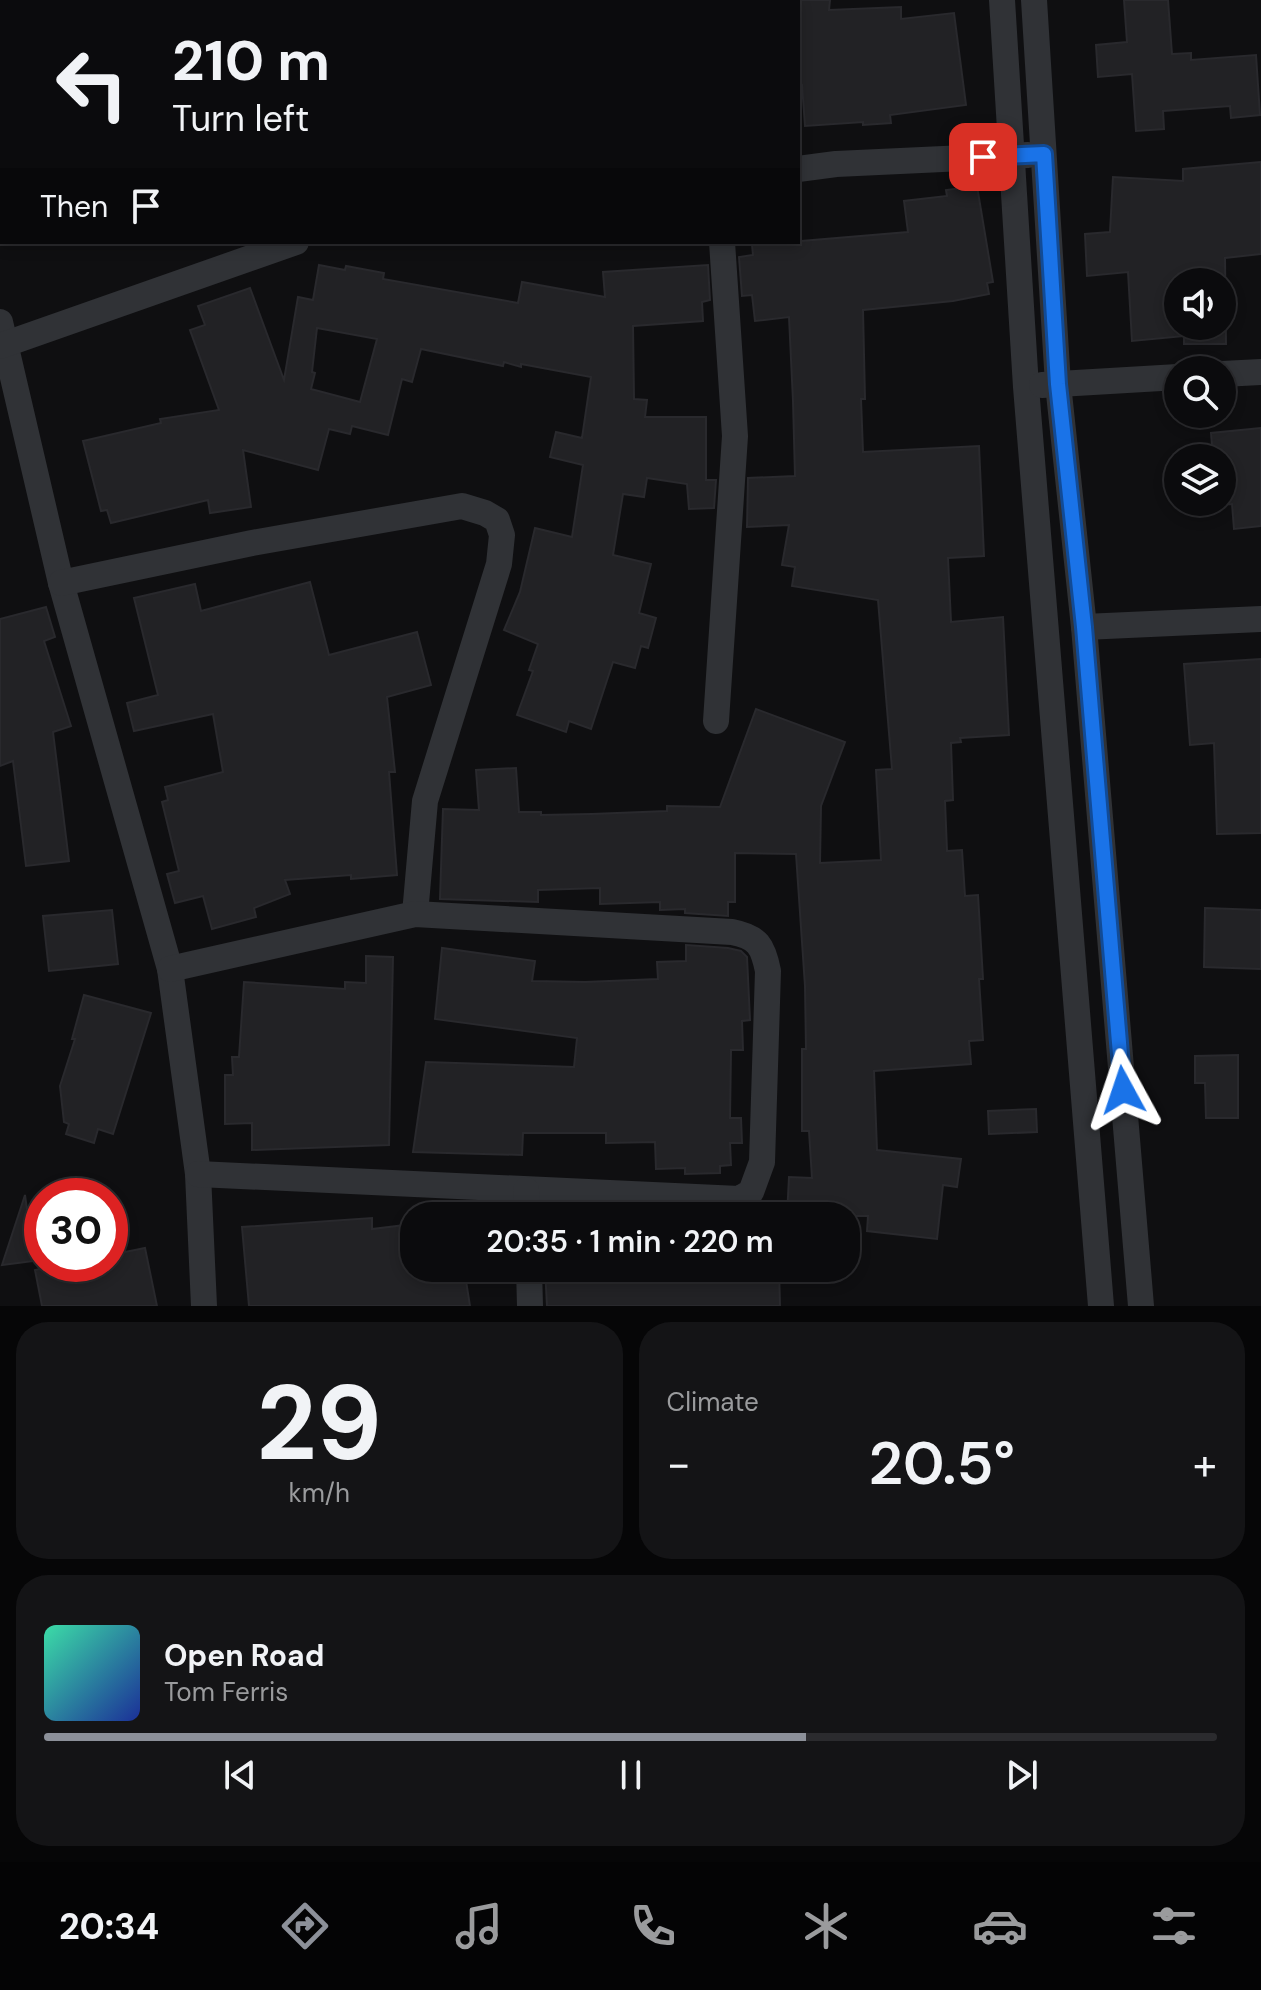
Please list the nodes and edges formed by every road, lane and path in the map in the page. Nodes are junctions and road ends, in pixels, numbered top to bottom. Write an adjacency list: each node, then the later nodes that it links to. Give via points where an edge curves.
1 (1002, 0): 4 (street)
2 (1034, 0): 3 (street)
3 (1044, 154): 4 (street); 12 (street)
4 (1013, 155): 5 (street); 13 (street)
5 (800, 169)
6 (290, 244): 8 (street)
7 (722, 244): 17 (street, via 735,436)
8 (2, 338): 14 (street)
9 (1261, 372): 10 (street)
10 (1236, 373)
11 (1164, 378): 12 (street)
12 (1058, 384): 13 (street); 16 (street)
13 (1026, 387): 26 (street)
14 (61, 583): 18 (street, via 462,506 497,520 502,535 499,564 425,801); 19 (street)
15 (1261, 619): 16 (street)
16 (1084, 627): 27 (street)
17 (716, 721)
18 (415, 914): 19 (street); 22 (street, via 732,932 748,935 764,950 768,971 762,1162 751,1192 739,1199)
19 (170, 969): 20 (street)
20 (198, 1174): 21 (street); 24 (street)
21 (515, 1202)
22 (573, 1202)
23 (529, 1282): 25 (street)
24 (204, 1306)
25 (530, 1306)
26 (1101, 1306)
27 (1141, 1306)

